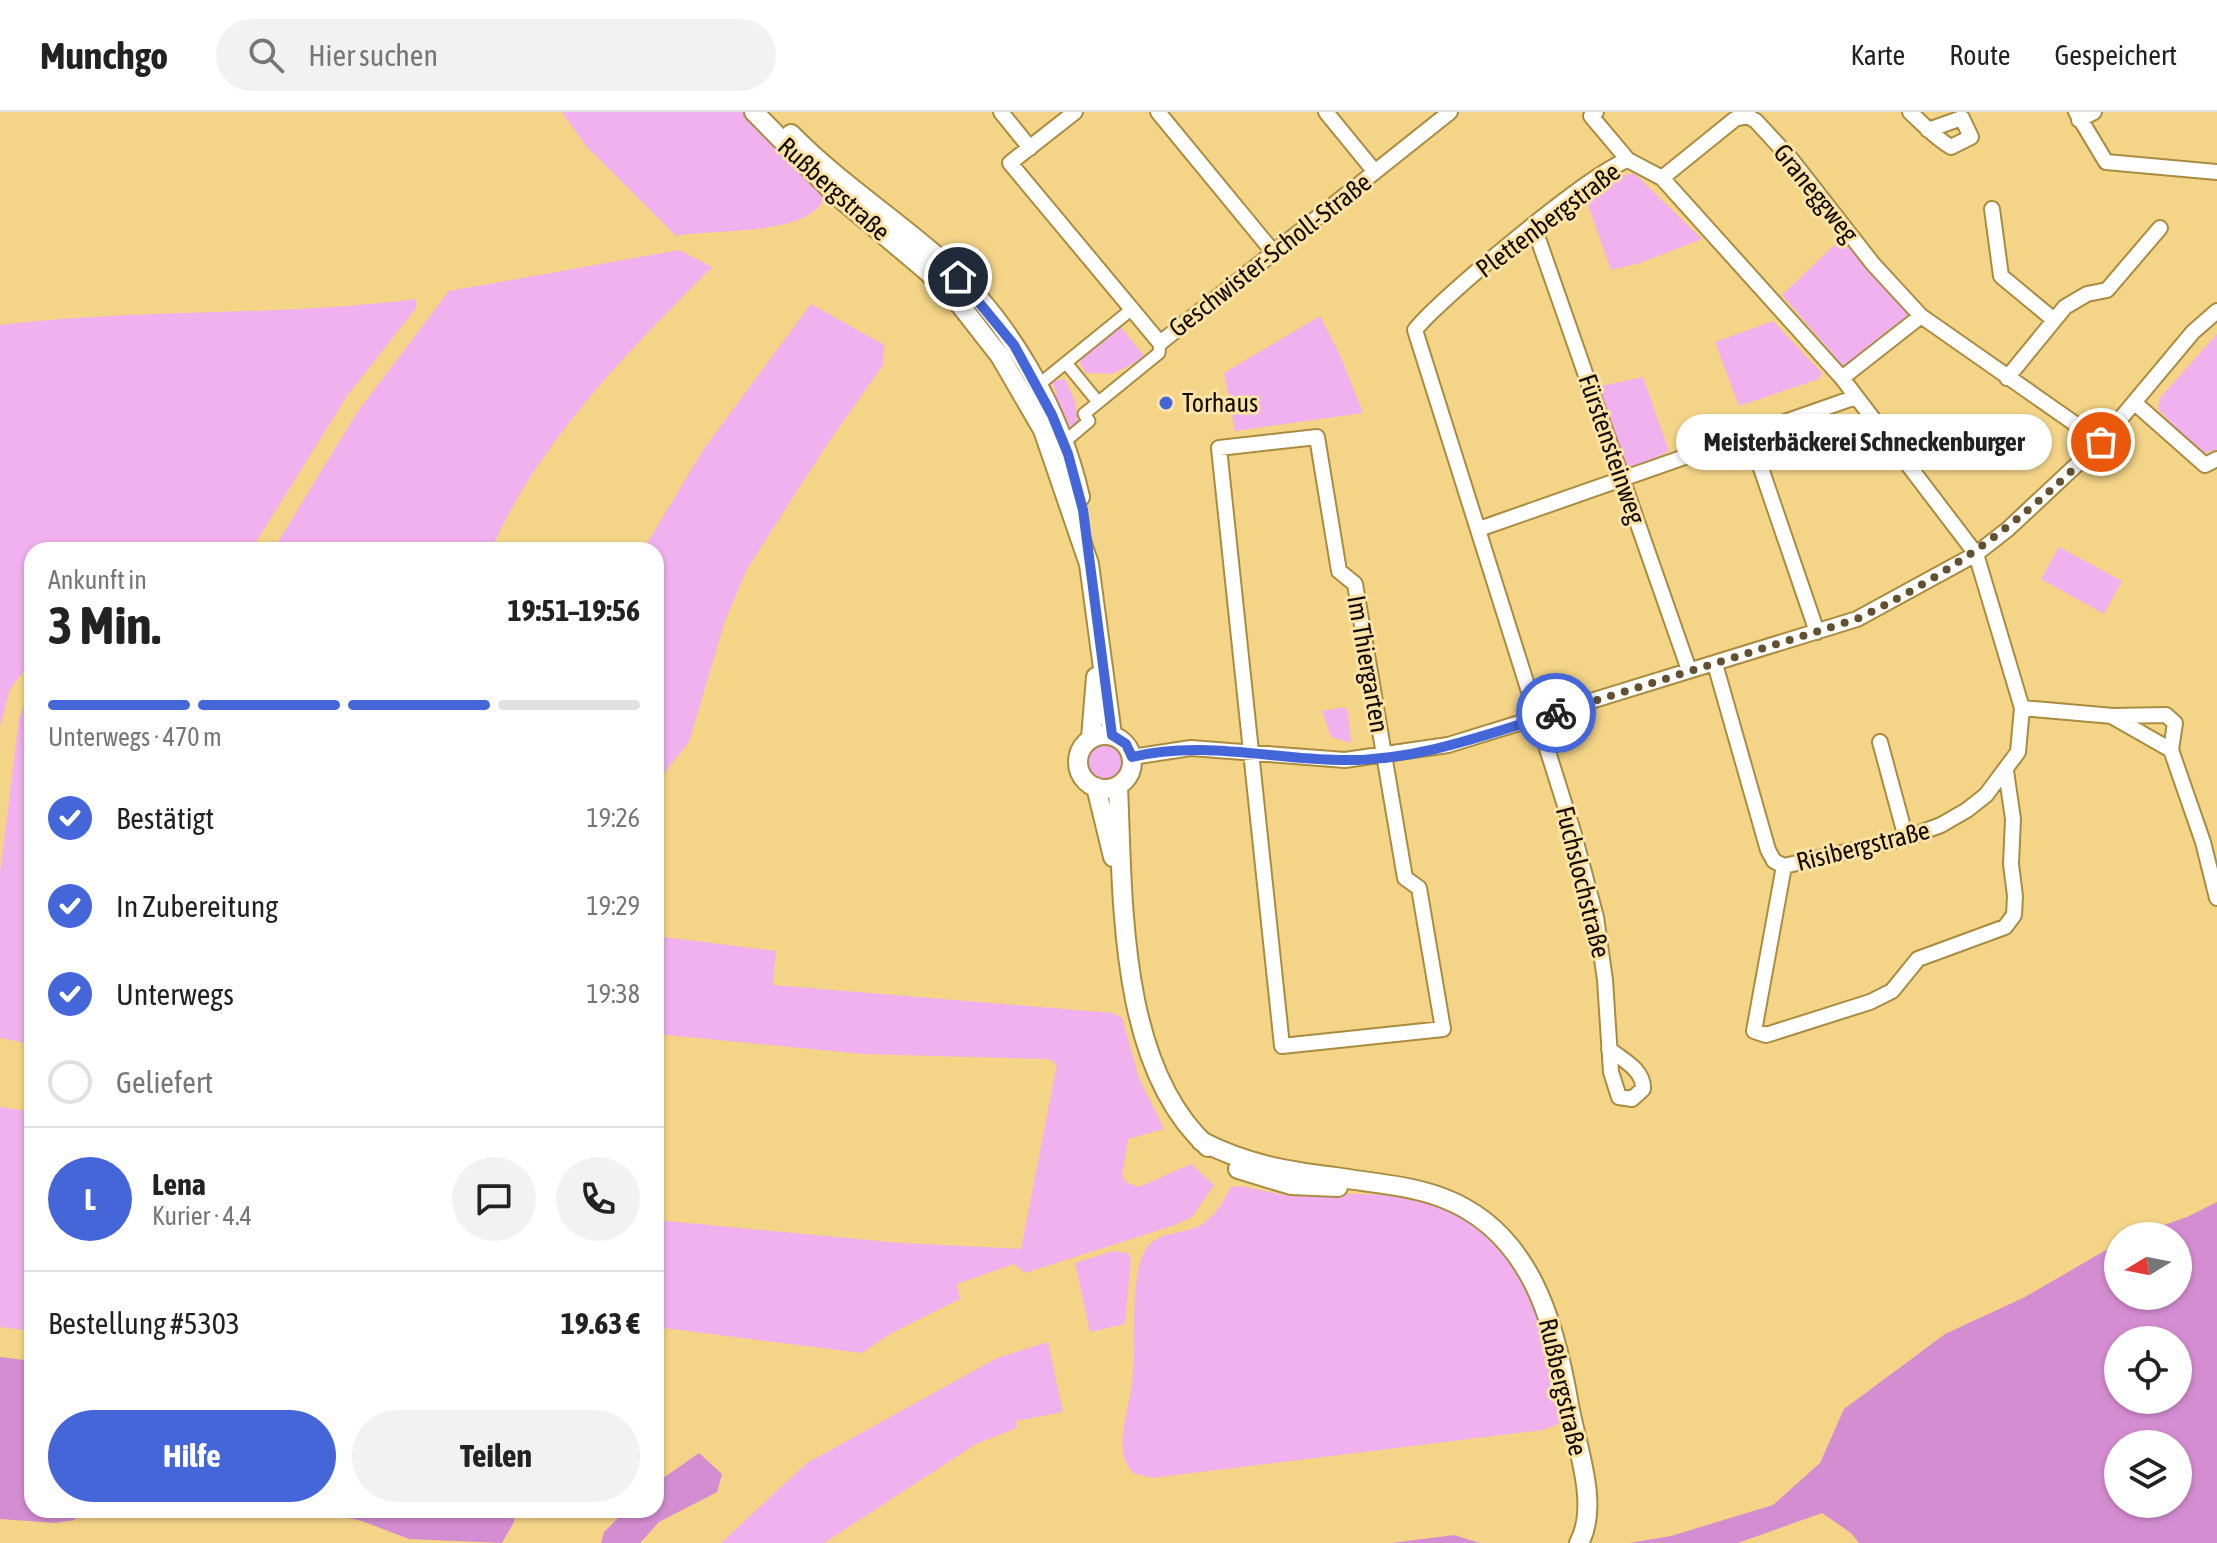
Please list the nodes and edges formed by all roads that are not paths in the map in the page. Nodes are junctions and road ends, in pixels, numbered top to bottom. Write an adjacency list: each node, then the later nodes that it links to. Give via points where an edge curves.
1 (754, 112): 40 (street, Rußbergstraße, via 834,193 928,272 1000,356 1055,456)
2 (770, 112): 40 (street, Rußbergstraße, via 842,182 941,260 1014,345 1068,454 1083,510)
3 (1001, 112): 13 (street)
4 (1075, 112): 13 (street)
5 (1158, 112): 21 (street)
6 (1326, 112): 15 (street)
7 (1450, 112): 15 (street, Geschwister-Scholl-Straße)
8 (1910, 112): 12 (street)
9 (2094, 112): 11 (street)
10 (1593, 114): 14 (street)
11 (2077, 116): 16 (street, via 2106,162)
12 (1928, 130)
13 (1030, 148): 22 (street, Geschwister-Scholl-Straße, via 1010,163)
14 (1628, 160): 17 (street, Plettenbergstraße); 19 (street, Plettenbergstraße)
15 (1375, 172): 21 (street, Geschwister-Scholl-Straße)
16 (2217, 172)
17 (1662, 178): 24 (street, Graneggweg, via 1735,119 1747,116 1791,159); 28 (street, Plettenbergstraße)
18 (1992, 209): 25 (street, via 2001,276)
19 (1534, 227): 38 (street, Fürstensteinweg); 39 (street, Plettenbergstraße, via 1415,330)
20 (2160, 228): 25 (street, via 2107,290 2087,294)
21 (1274, 253): 26 (street, Geschwister-Scholl-Straße)
22 (1132, 309): 26 (street, Geschwister-Scholl-Straße); 27 (street)
23 (2217, 311): 33 (street, via 2193,332)
24 (1921, 316): 28 (street); 29 (street, Graneggweg)
25 (2054, 320): 29 (street)
26 (1160, 343): 32 (street, via 1159,353)
27 (1066, 363): 30 (street); 32 (street)
28 (1842, 378): 31 (street, Plettenbergstraße)
29 (2007, 378): 36 (street, Graneggweg)
30 (1042, 382)
31 (1856, 397): 34 (street); 41 (street, Plettenbergstraße)
32 (1098, 402): 35 (street, via 1084,414 1089,421)
33 (2136, 404): 36 (street); 37 (street, via 2205,465)
34 (1750, 436): 38 (street); 42 (street)
35 (1069, 438)
36 (2101, 442): 41 (street, via 2058,486)
37 (2217, 459)
38 (1622, 477): 39 (street); 45 (street, Fürstensteinweg)
39 (1479, 529): 48 (street, Plettenbergstraße)
40 (1085, 547): 43 (street, Rußbergstraße)
41 (1976, 554): 42 (street, via 1890,603); 46 (street, Risibergstraße)
42 (1817, 632): 44 (street)
43 (1098, 638): 49 (street, Rußbergstraße); 50 (street, Rußbergstraße)
44 (1715, 664): 45 (street); 60 (street, Risibergstraße, via 1768,850)
45 (1689, 670): 48 (street)
46 (2022, 708): 47 (street); 56 (street, Risibergstraße, via 2018,752)
47 (2113, 716): 52 (street); 52 (street, via 2166,715 2175,723)
48 (1538, 718): 54 (street, via 1465,741); 63 (street, Fuchslochstraße, via 1600,935)
49 (1112, 735): 50 (street); 55 (street, via 1126,744)
50 (1091, 738): 58 (street, Rußbergstraße, via 1078,760 1083,776)
51 (1880, 742): 59 (street)
52 (2171, 750): 61 (street)
53 (1251, 753): 54 (street, via 1339,760); 54 (street, Im Thiergarten, via 1219,448 1317,437 1339,571 1355,584); 54 (street, Im Thiergarten, via 1282,1046 1443,1029 1419,888 1405,878); 55 (street, via 1179,748)
54 (1384, 756)
55 (1132, 757): 57 (street, Rußbergstraße, via 1128,777)
56 (2006, 771): 59 (street, Risibergstraße, via 1967,810); 60 (street, via 2015,896 2014,915 2005,927 1918,959 1892,991 1870,1002 1766,1035 1754,1031)
57 (1118, 786): 58 (street); 62 (street, Rußbergstraße)
58 (1096, 787): 62 (street, Rußbergstraße)
59 (1906, 838): 60 (street, Risibergstraße)
60 (1784, 866)
61 (2217, 898)
62 (1123, 899): 64 (street, Rußbergstraße, via 1148,1049 1169,1100 1201,1141 1263,1179 1312,1187 1376,1184 1441,1197 1482,1219 1511,1246 1536,1284 1558,1347 1584,1483 1586,1525)
63 (1609, 1049)
64 (1579, 1543)

